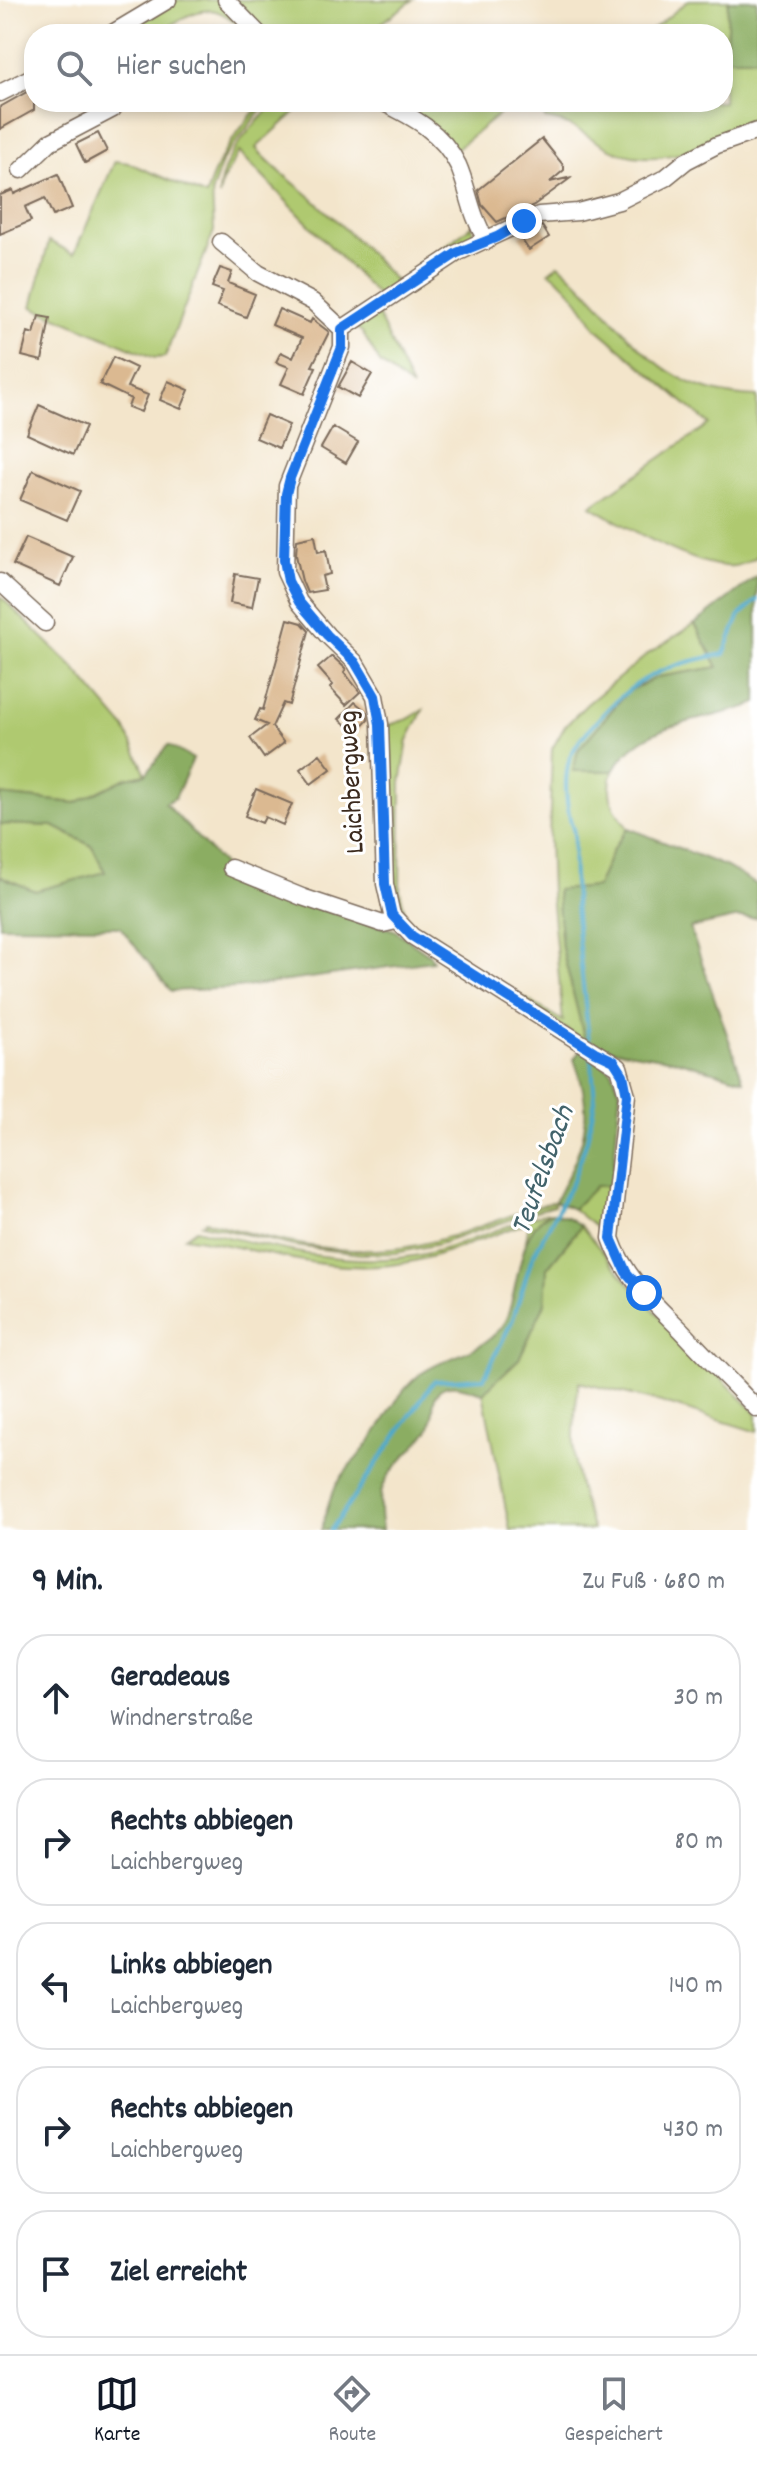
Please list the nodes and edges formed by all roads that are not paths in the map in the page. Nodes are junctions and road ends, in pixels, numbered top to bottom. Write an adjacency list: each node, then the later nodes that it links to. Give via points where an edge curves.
1 (226, 0): 4 (street)
2 (163, 1): 3 (street)
3 (127, 24)
4 (249, 24)
5 (24, 81): 6 (street)
6 (0, 93)
7 (107, 112): 10 (street, via 50,142)
8 (400, 112): 11 (street, via 445,143)
9 (757, 131): 11 (street, via 717,145 619,201 539,215)
10 (21, 170)
11 (487, 241): 13 (street, via 457,253)
12 (221, 242): 13 (street, via 258,273 313,302)
13 (342, 329): 17 (street, Laichbergweg, via 342,347 287,486 285,572 299,602 355,662 375,696 385,884)
14 (0, 582): 15 (street)
15 (45, 623)
16 (231, 868): 17 (street, via 383,924)
17 (396, 921): 18 (street, via 437,953 619,1067 627,1095 611,1238 626,1272)
18 (757, 1409)

